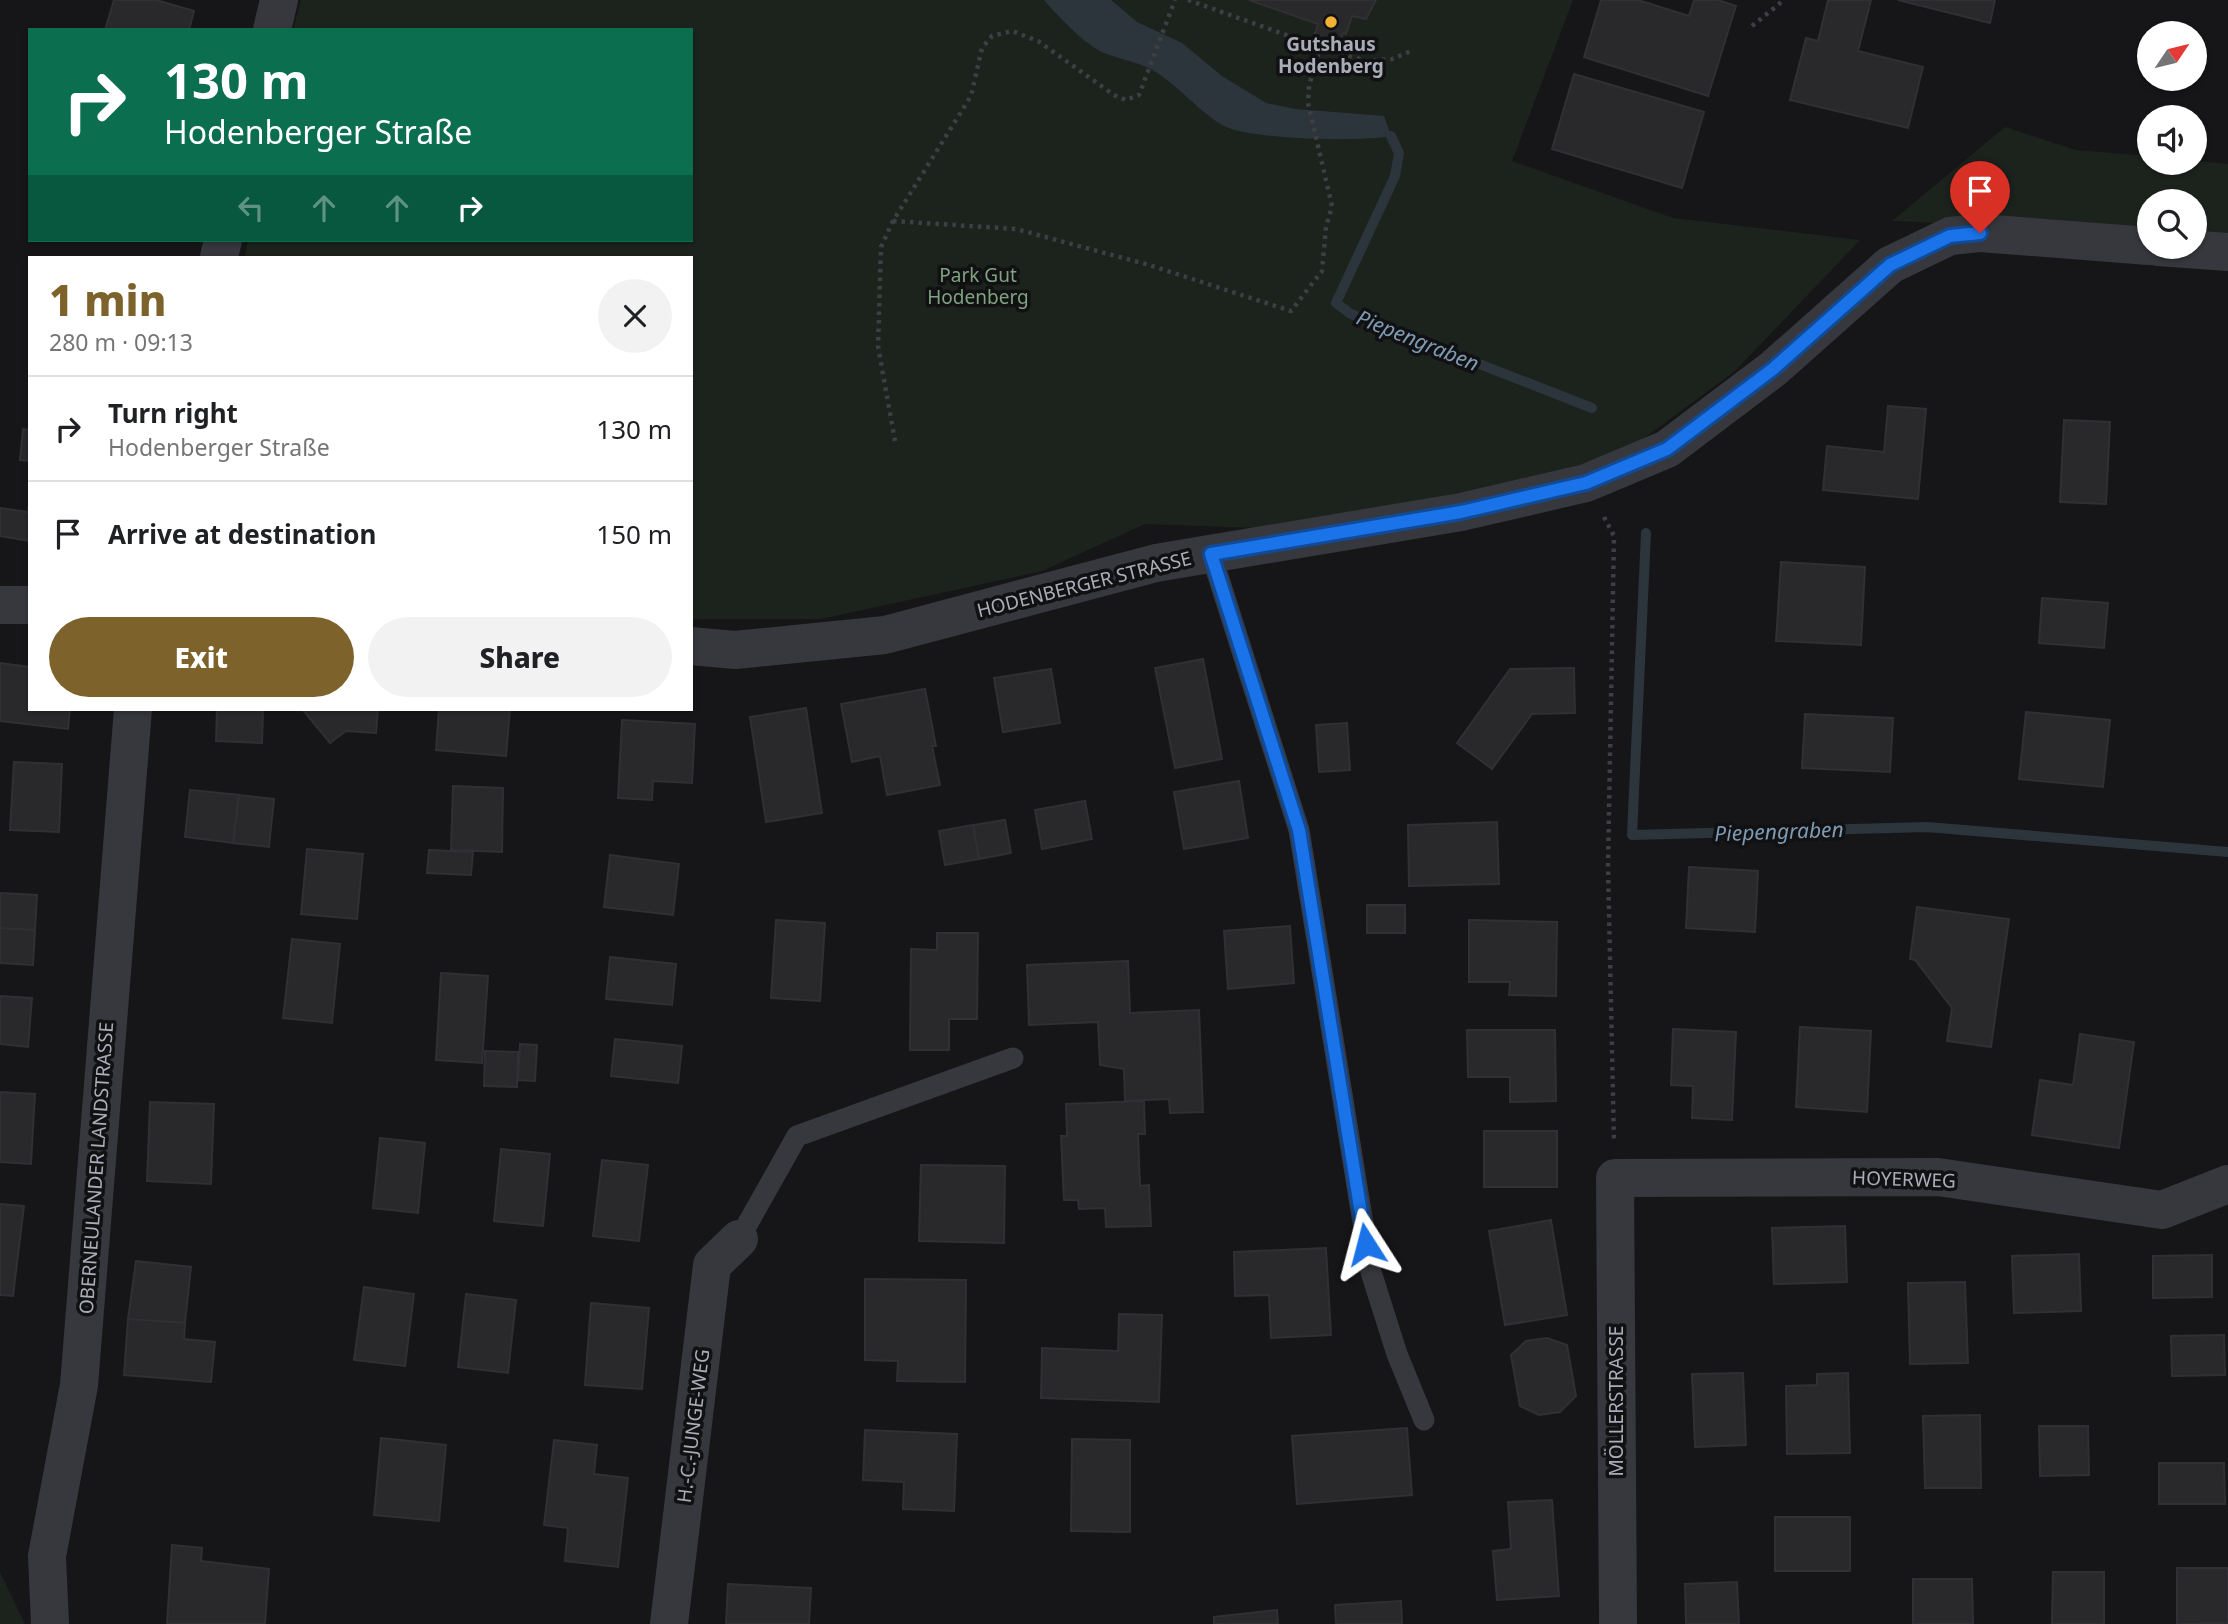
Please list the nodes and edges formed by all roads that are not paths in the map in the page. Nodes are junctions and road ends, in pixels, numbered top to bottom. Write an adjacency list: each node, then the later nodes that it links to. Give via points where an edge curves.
1 (279, 0): 2 (street)
2 (272, 28)
3 (2137, 245): 6 (street, HODENBERGER STRASSE, via 1980,233 1950,236 1890,265 1773,369 1667,449 1586,483 1461,512)
4 (2207, 250): 5 (street)
5 (2228, 252)
6 (1211, 554): 9 (street, HODENBERGER STRASSE, via 1156,563 885,635 735,650); 15 (lane, via 1299,830 1371,1272)
7 (0, 605): 8 (street)
8 (28, 605)
9 (693, 646)
10 (133, 711): 16 (street, OBERNEULANDER LANDSTRASSE, via 79,1385 47,1556)
11 (1013, 1058): 14 (lane, via 797,1136)
12 (1615, 1178): 13 (street, HOYERWEG, via 1938,1177 2162,1210); 18 (street, MÖLLERSTRASSE)
13 (2228, 1184)
14 (739, 1239): 17 (street, H.-C.-JUNGE-WEG, via 712,1265)
15 (1424, 1420)
16 (50, 1624)
17 (669, 1624)
18 (1618, 1624)

